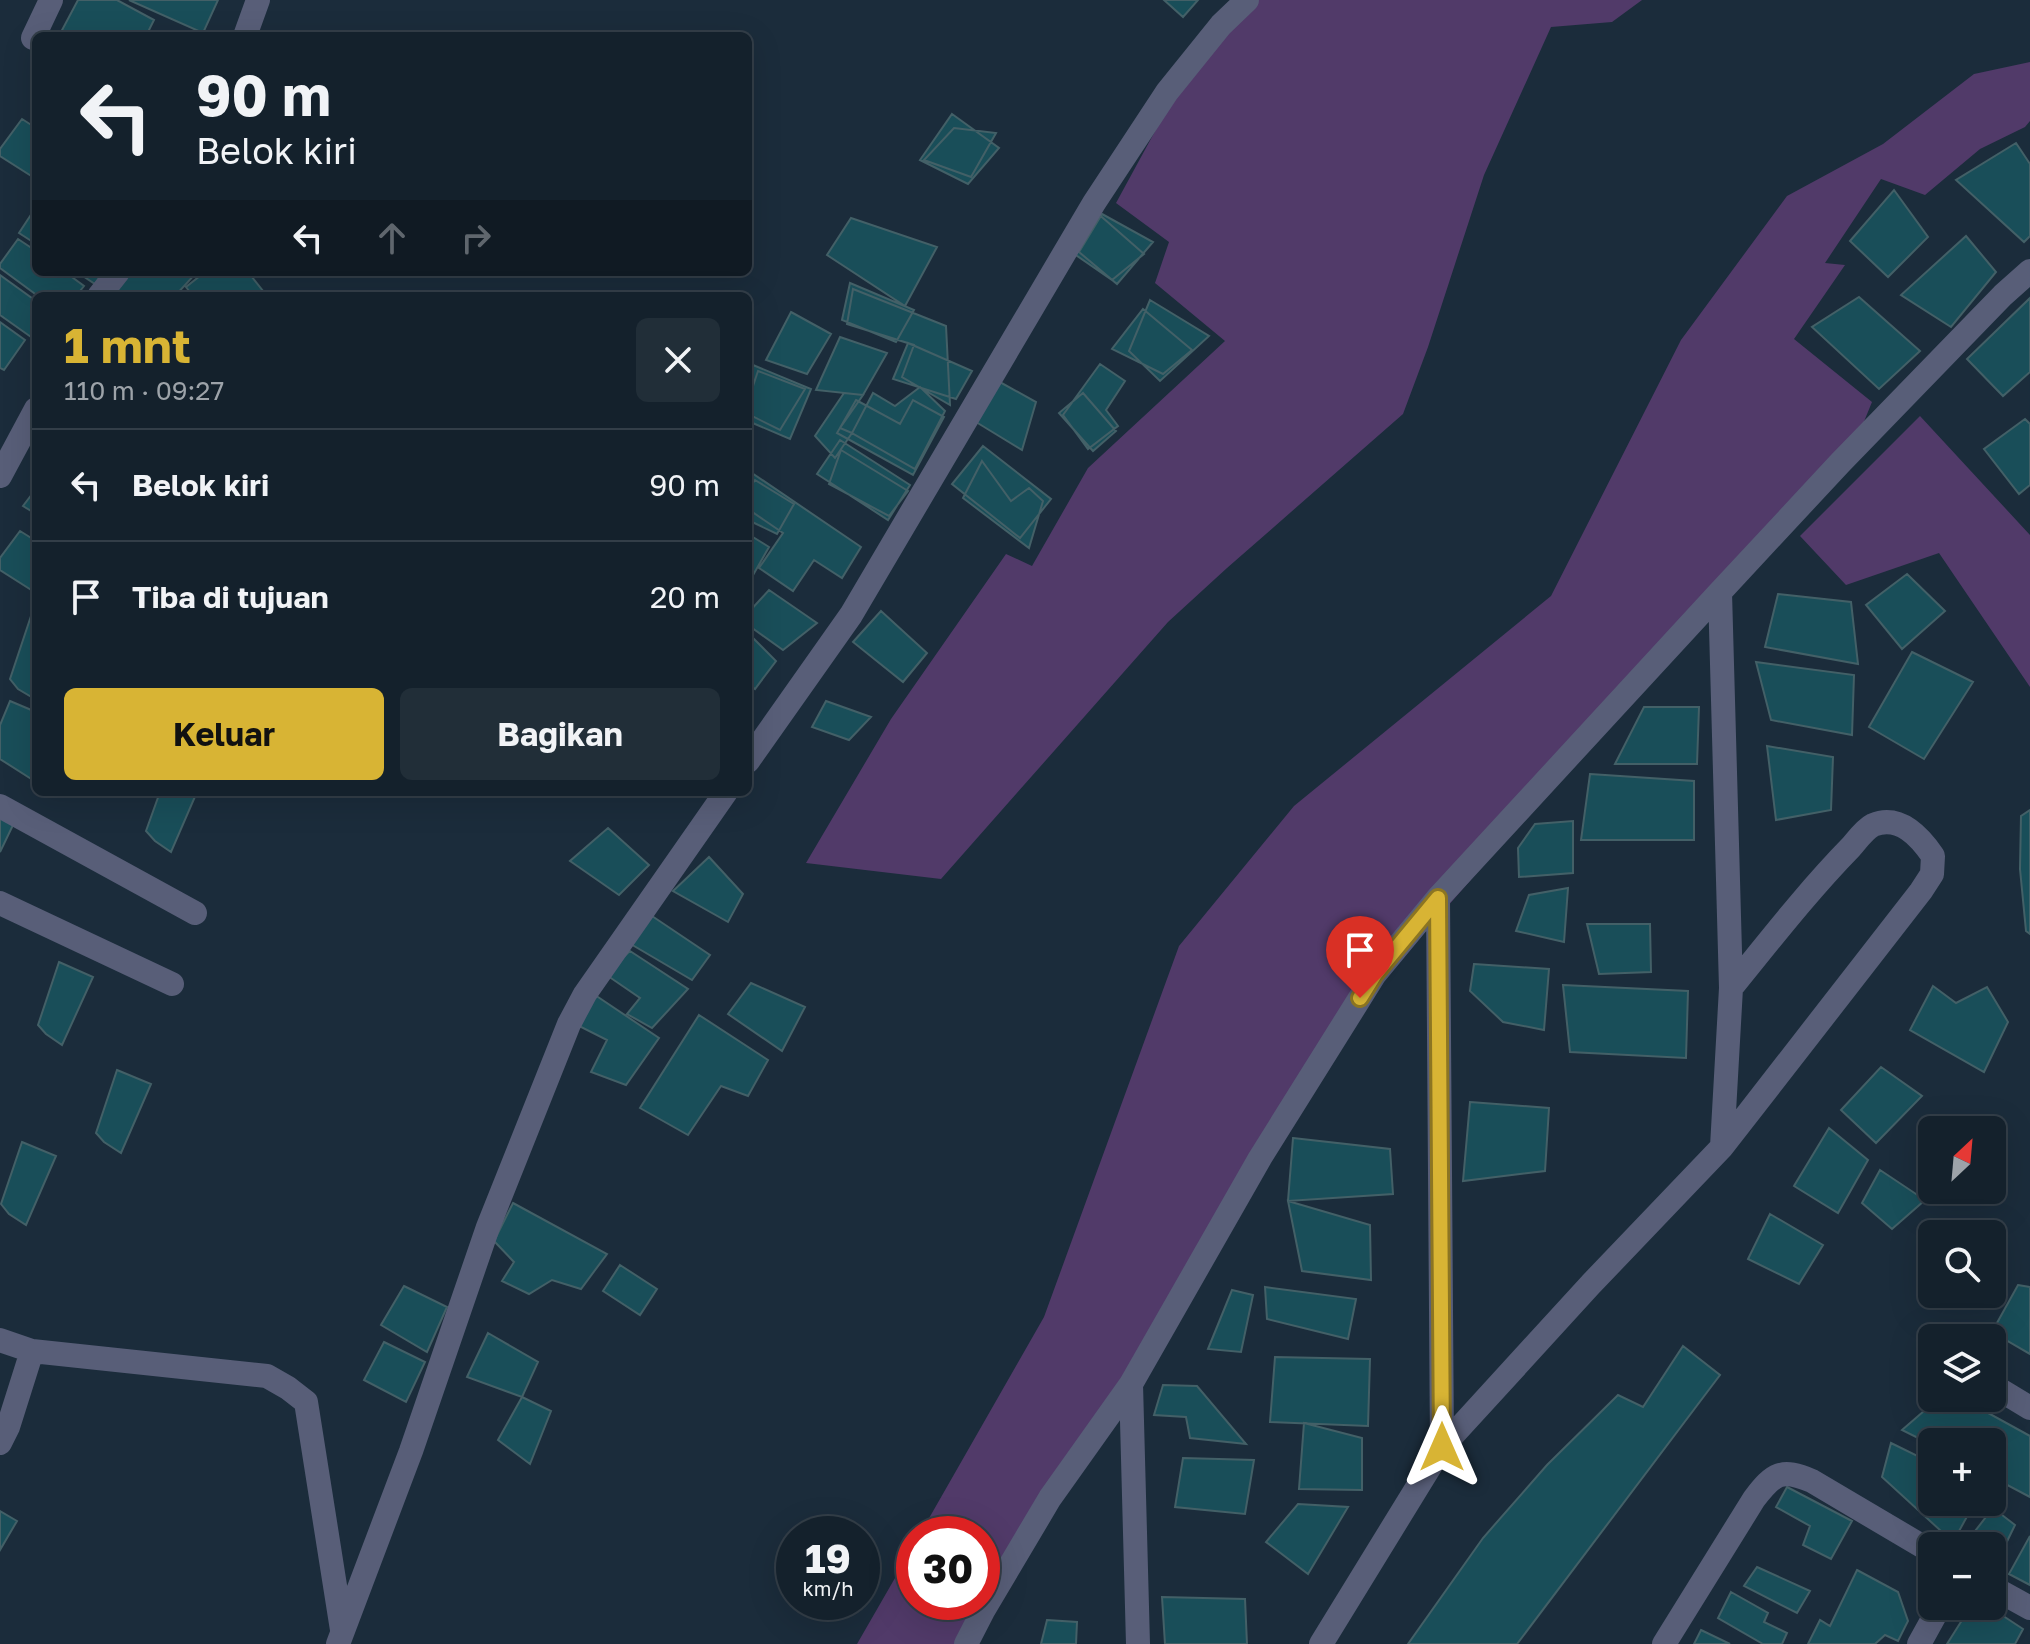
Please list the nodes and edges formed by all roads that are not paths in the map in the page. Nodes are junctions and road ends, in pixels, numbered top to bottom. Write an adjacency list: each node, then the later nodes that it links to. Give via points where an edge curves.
1 (51, 0): 4 (street)
2 (258, 0): 5 (street)
3 (1247, 0): 12 (street, via 1167,92 1118,166 851,615)
4 (36, 32)
5 (246, 32)
6 (2030, 271): 11 (street)
7 (115, 276): 8 (street)
8 (102, 292)
9 (32, 416): 10 (street)
10 (2, 467)
11 (1720, 592): 15 (street); 19 (street)
12 (752, 755)
13 (723, 796): 32 (street, via 569,1024 488,1227)
14 (0, 806): 17 (street)
15 (1438, 898): 23 (street, via 1375,974 1329,1046); 27 (street)
16 (0, 903): 18 (street)
17 (195, 913)
18 (172, 984)
19 (1731, 988): 20 (street); 20 (street, via 1871,826 1906,827 1933,856 1932,874 1921,891)
20 (1722, 1147): 27 (street)
21 (0, 1340): 22 (street)
22 (32, 1351): 26 (street); 32 (street, via 267,1376 306,1402)
23 (1131, 1384): 33 (street, via 1050,1498); 34 (street)
24 (2006, 1393): 25 (street)
25 (2030, 1408)
26 (0, 1443)
27 (1442, 1447): 35 (street)
28 (1918, 1544): 36 (street, via 1812,1481 1778,1474 1754,1499)
29 (2006, 1595): 30 (street)
30 (2030, 1608)
31 (1932, 1620): 37 (street)
32 (341, 1639)
33 (966, 1644)
34 (1138, 1644)
35 (1321, 1644)
36 (1664, 1644)
37 (1919, 1644)

